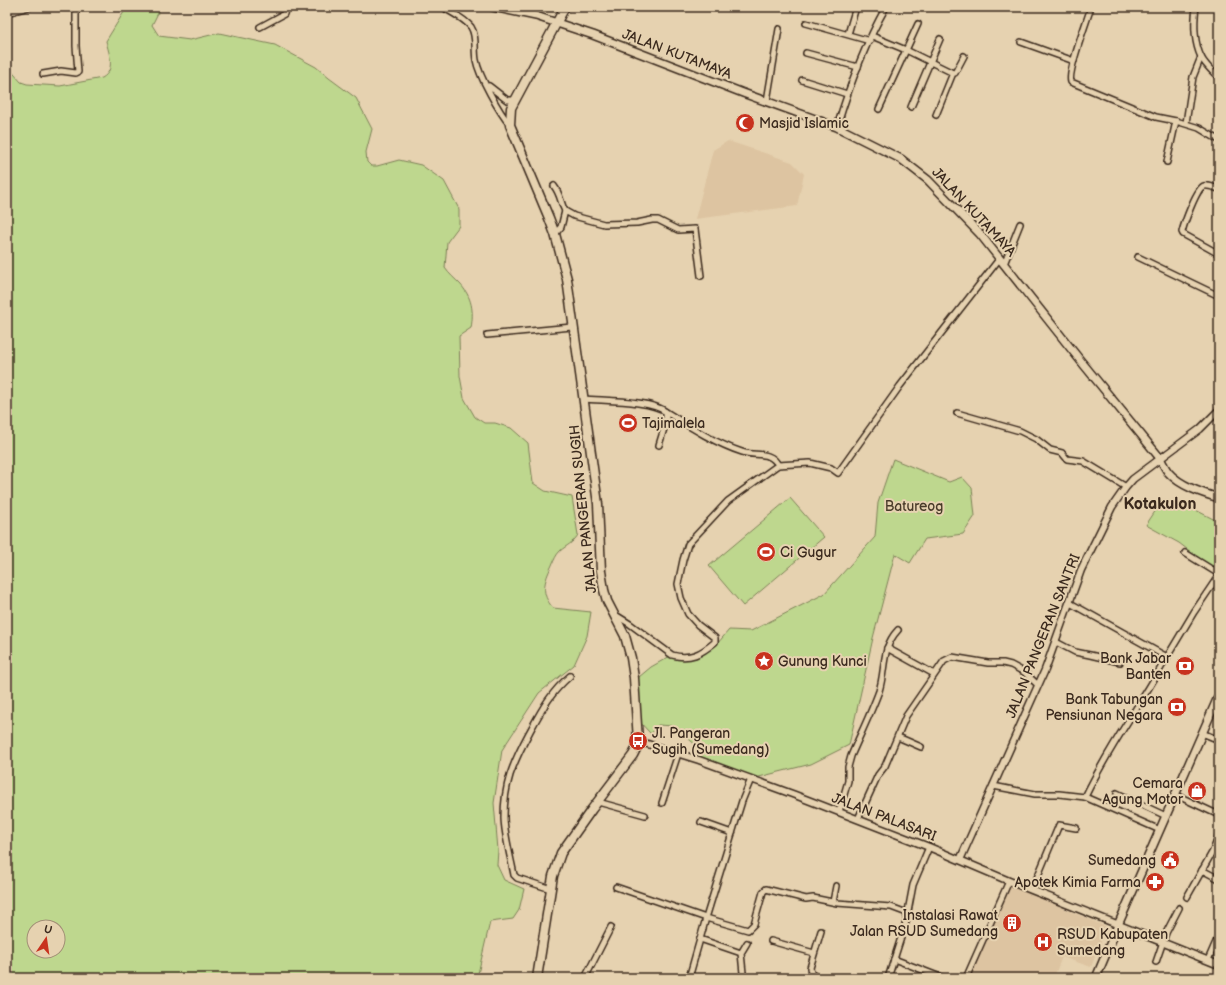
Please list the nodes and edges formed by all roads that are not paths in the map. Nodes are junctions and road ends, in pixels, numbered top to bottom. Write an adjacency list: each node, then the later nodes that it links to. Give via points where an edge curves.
1 (29, 7): 11 (street)
2 (76, 7): 29 (street, via 78,72 54,71)
3 (286, 7): 15 (street, via 284,14)
4 (446, 7): 32 (street, via 459,16 474,34 476,60)
5 (493, 7): 12 (main road, JALAN KUTAMAYA)
6 (565, 7): 12 (highway)
7 (856, 7): 17 (street)
8 (886, 7): 18 (street, via 876,23)
9 (1091, 7): 25 (street)
10 (1196, 7): 24 (street, via 1195,25)
11 (7, 13)
12 (557, 22): 34 (highway); 35 (main road, JALAN KUTAMAYA)
13 (806, 22): 17 (street)
14 (918, 24): 21 (street)
15 (260, 27)
16 (779, 29): 35 (street)
17 (848, 34): 18 (street)
18 (871, 39): 21 (street); 27 (street)
19 (940, 39): 26 (street)
20 (1021, 42): 25 (street)
21 (906, 50): 26 (street); 37 (street)
22 (806, 53): 27 (street)
23 (964, 56): 28 (street)
24 (1201, 57): 30 (street); 40 (street, via 1193,77)
25 (1074, 61): 39 (street, via 1071,82 1156,117)
26 (930, 63): 28 (street); 36 (street)
27 (858, 67): 33 (street)
28 (953, 73): 38 (street)
29 (43, 74)
30 (1219, 78)
31 (802, 80): 33 (street)
32 (485, 83): 34 (street, via 506,99); 41 (street, via 501,114)
33 (847, 94): 42 (street)
34 (515, 100): 41 (highway, via 510,113)
35 (767, 101): 42 (main road, JALAN KUTAMAYA)
36 (911, 107)
37 (879, 109)
38 (936, 115)
39 (1176, 121): 40 (street); 44 (street)
40 (1186, 123): 43 (street)
41 (510, 125): 49 (highway, JALAN PANGERAN SUGIH)
42 (838, 127): 52 (main road, JALAN KUTAMAYA, via 915,168 950,201)
43 (1219, 140)
44 (1167, 162)
45 (554, 186): 47 (street, via 560,194)
46 (1219, 189): 50 (street, via 1202,186 1182,232)
47 (565, 210): 49 (street, via 561,227); 53 (street, via 582,219 604,224 658,220 678,230 695,230)
48 (1020, 224): 52 (street)
49 (555, 234): 55 (highway, JALAN PANGERAN SUGIH, via 567,279)
50 (1219, 254)
51 (1138, 257): 54 (street)
52 (1002, 261): 62 (main road, JALAN KUTAMAYA); 63 (street, via 900,386 838,473 831,468 810,463)
53 (701, 276)
54 (1219, 296)
55 (572, 327): 56 (street); 57 (highway, JALAN PANGERAN SUGIH)
56 (487, 335)
57 (584, 399): 59 (street, via 647,405); 69 (highway, JALAN PANGERAN SUGIH, via 598,504 603,584)
58 (1219, 410): 62 (street, JALAN PANGERAN SANTRI, via 1200,429)
59 (666, 412): 61 (street, via 666,422); 63 (street, via 723,445 744,453 769,456)
60 (957, 413): 64 (street, via 1020,431 1050,450 1062,453 1067,459 1083,461)
61 (658, 445)
62 (1160, 458): 64 (street, JALAN PANGERAN SANTRI); 65 (main road, JALAN KUTAMAYA, via 1168,472 1176,479)
63 (778, 465): 69 (street, via 728,501 688,544 678,584 688,614 715,638 715,642 706,651 698,655 672,655)
64 (1126, 487): 68 (street, JALAN PANGERAN SANTRI, via 1112,507 1088,554)
65 (1219, 498)
66 (1185, 553): 67 (street)
67 (1219, 575): 73 (street)
68 (1070, 603): 71 (street, JALAN PANGERAN SANTRI); 73 (street)
69 (612, 612): 82 (highway, JALAN PANGERAN SUGIH, via 631,658)
70 (898, 630): 72 (street)
71 (1056, 642): 74 (street, via 1075,652); 77 (street, JALAN PANGERAN SANTRI)
72 (887, 648): 75 (street); 92 (street, via 878,692 851,756 848,781)
73 (1167, 657): 89 (street)
74 (1120, 662)
75 (934, 674): 77 (street, via 944,661 952,657 1011,665 1024,672); 80 (street, via 906,716)
76 (570, 676): 109 (street, via 548,699 520,750 510,775 505,800 504,820 514,875)
77 (1038, 685): 86 (street, JALAN PANGERAN SANTRI)
78 (1219, 695): 79 (main road)
79 (1202, 733): 81 (street); 88 (main road)
80 (898, 737): 83 (street); 96 (street)
81 (1219, 740)
82 (638, 741): 84 (street, JALAN PALASARI); 90 (highway, JALAN PANGERAN SUGIH, via 633,755)
83 (921, 747)
84 (678, 754): 85 (street, JALAN PALASARI); 91 (street)
85 (751, 779): 92 (street, JALAN PALASARI); 100 (street)
86 (993, 786): 89 (street, via 1035,794); 103 (street, JALAN PANGERAN SANTRI)
87 (1117, 793): 95 (street)
88 (1176, 795): 94 (street); 95 (main road)
89 (1084, 797): 99 (street)
90 (598, 802): 93 (street); 109 (highway, JALAN PANGERAN SUGIH, via 561,853)
91 (662, 803)
92 (838, 812): 96 (street, JALAN PALASARI)
93 (645, 815)
94 (1219, 815)
95 (1166, 816): 99 (main road)
96 (858, 820): 102 (street, JALAN PALASARI)
97 (701, 822): 100 (street)
98 (1076, 828): 110 (street, via 1059,825)
99 (1160, 830): 116 (main road)
100 (732, 832): 115 (street)
101 (1219, 835): 104 (street)
102 (929, 847): 103 (street, JALAN PALASARI); 114 (street, via 913,885)
103 (960, 860): 106 (street, JALAN PALASARI)
104 (1202, 870): 105 (street); 111 (street)
105 (1219, 879)
106 (1009, 881): 110 (street, JALAN PALASARI); 137 (street)
107 (836, 886): 112 (street)
108 (616, 887): 115 (street)
109 (551, 889): 131 (highway, JALAN PANGERAN SUGIH)
110 (1032, 890): 116 (street, JALAN PALASARI)
111 (1187, 896)
112 (833, 902): 114 (street, via 887,906); 115 (street, via 804,899 766,889 754,924 748,930)
113 (1179, 908): 123 (street)
114 (907, 913): 126 (street)
115 (706, 918): 120 (street)
116 (1118, 925): 123 (street, JALAN PALASARI); 138 (main road)
117 (611, 927): 132 (street)
118 (821, 930): 125 (street)
119 (1219, 935): 127 (street)
120 (700, 939): 124 (street); 133 (street)
121 (771, 941): 125 (street)
122 (747, 943): 124 (street)
123 (1163, 943): 127 (street, JALAN PALASARI); 128 (street)
124 (741, 953): 130 (street)
125 (814, 954): 134 (street, via 810,972)
126 (894, 958): 135 (street); 136 (street)
127 (1208, 960): 129 (street, JALAN PALASARI)
128 (1156, 962)
129 (1219, 965)
130 (743, 973)
131 (537, 978)
132 (585, 978)
133 (689, 978)
134 (819, 978)
135 (888, 978)
136 (943, 978)
137 (966, 978)
138 (1096, 978)

